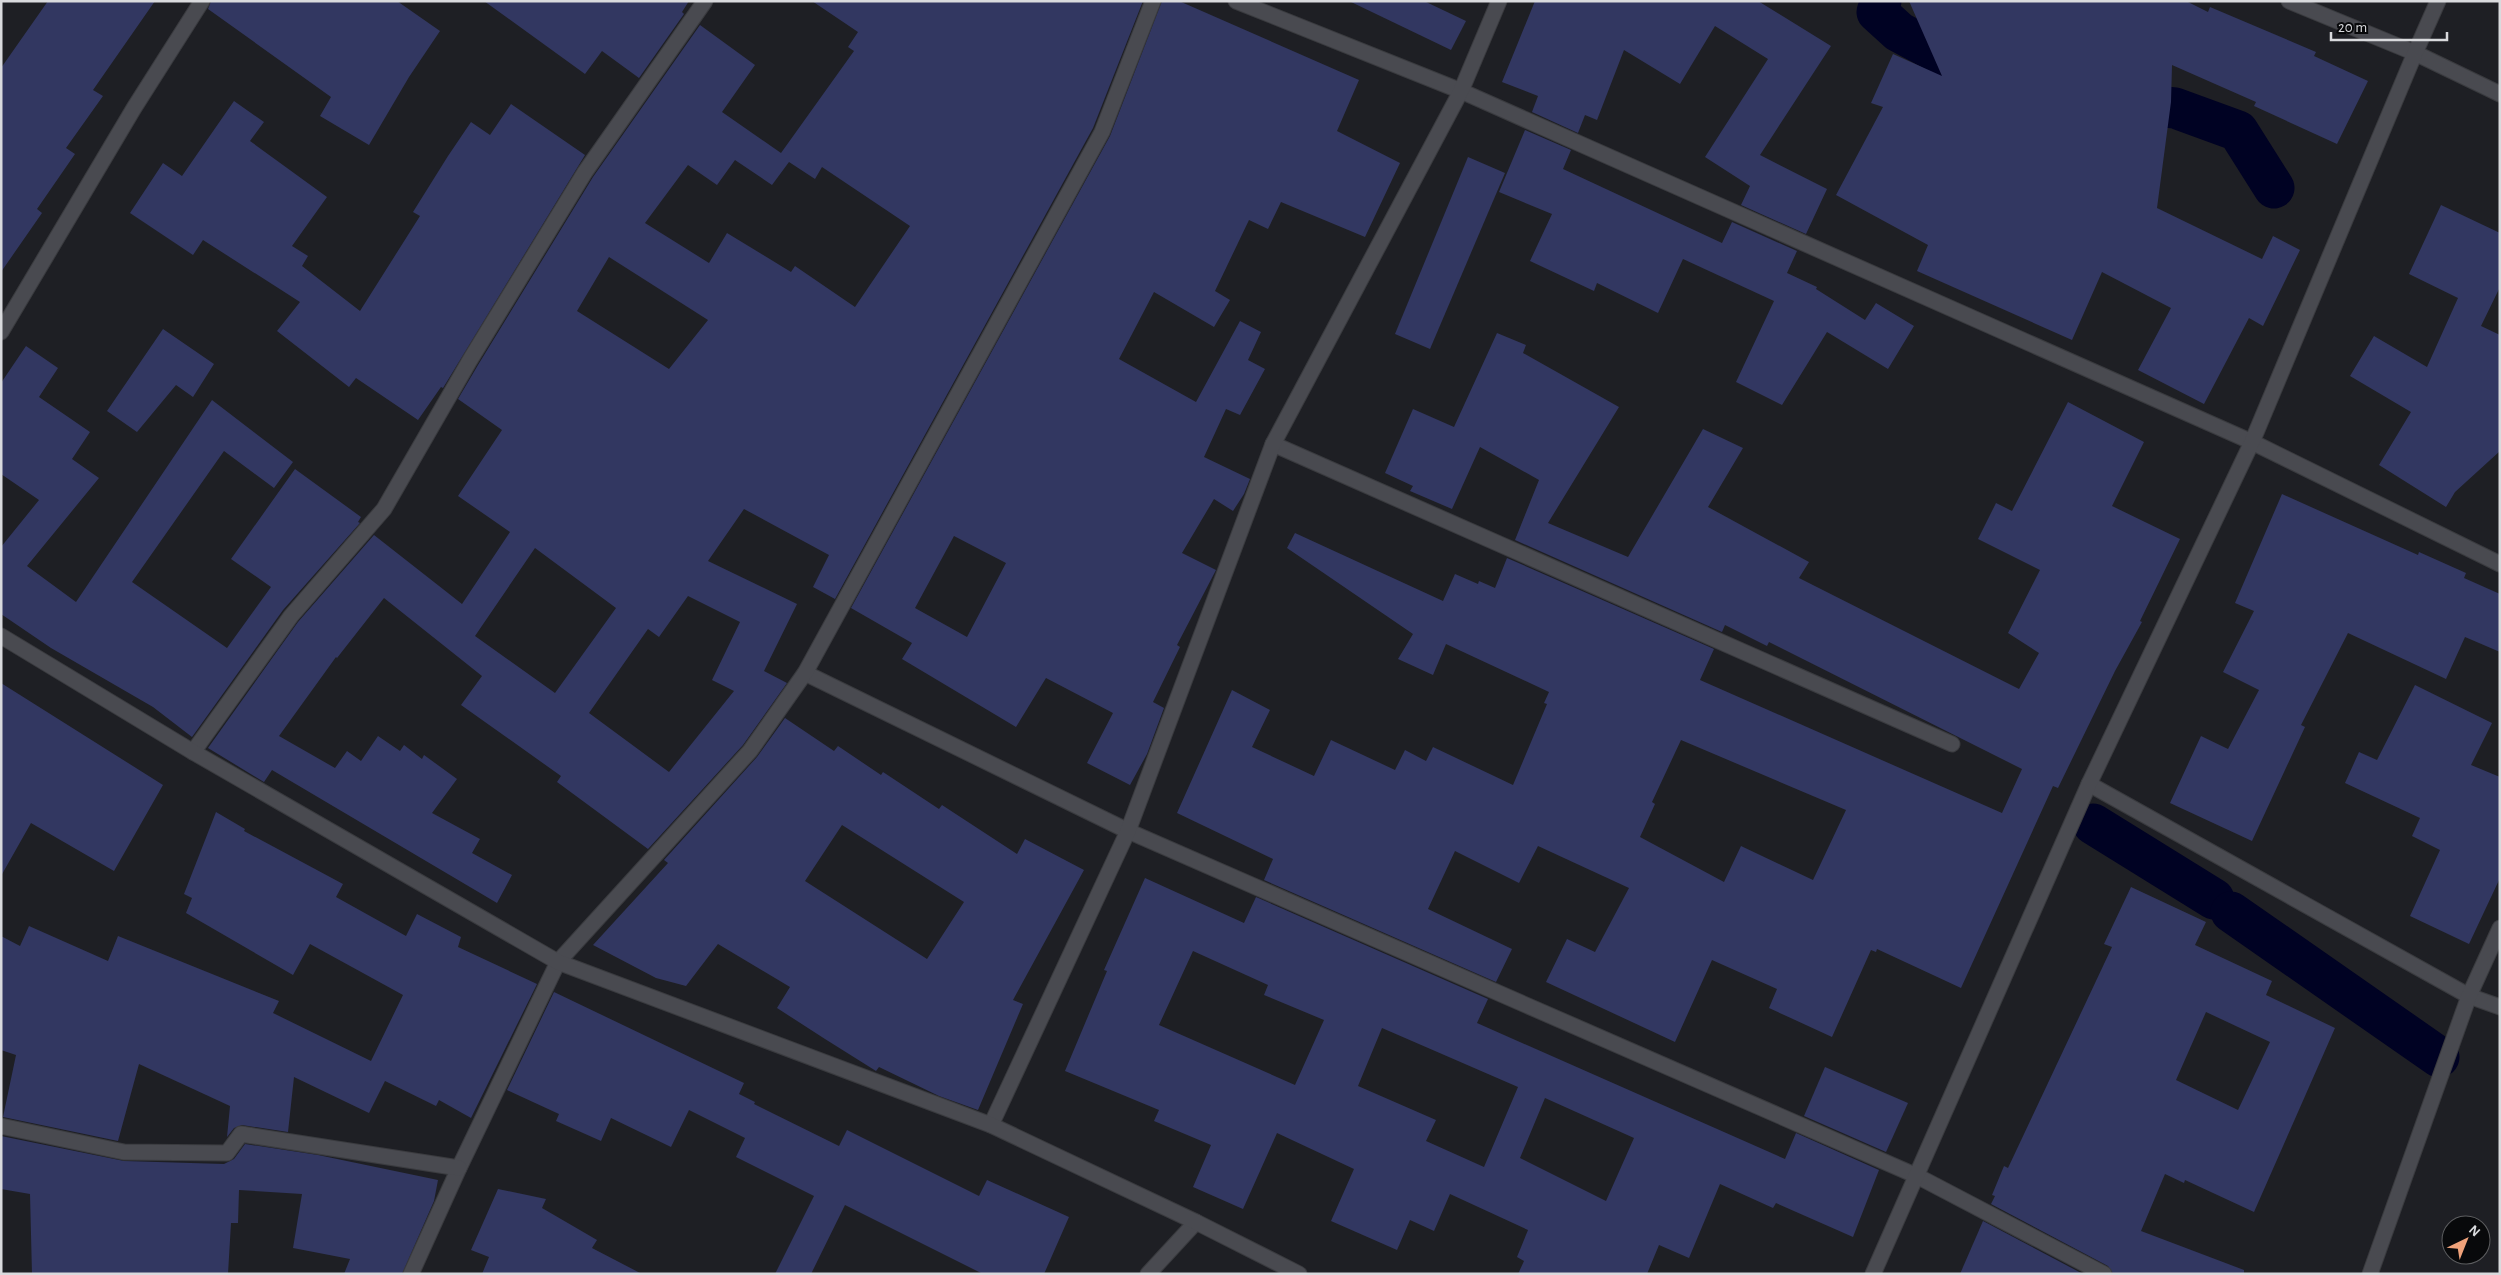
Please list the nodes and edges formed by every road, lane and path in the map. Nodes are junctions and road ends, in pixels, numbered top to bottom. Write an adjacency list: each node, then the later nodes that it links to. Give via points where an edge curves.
1 (202, 1): 11 (street, via 134,108)
2 (705, 1): 18 (street, via 585,172 384,509 291,616)
3 (1153, 1): 16 (street, via 1102,132)
4 (1236, 1): 9 (street)
5 (1499, 1): 9 (street)
6 (2289, 1): 8 (street)
7 (2438, 1): 8 (street)
8 (2415, 53): 10 (street); 12 (street)
9 (1460, 92): 12 (street); 13 (street)
10 (2500, 94)
11 (1, 332)
12 (2252, 442): 14 (street); 19 (street)
13 (1273, 444): 17 (street); 20 (street)
14 (2500, 564)
15 (1, 636): 18 (street)
16 (805, 673): 20 (street); 22 (street, via 750,751)
17 (1952, 744)
18 (193, 752): 22 (street)
19 (2089, 784): 23 (street); 28 (street)
20 (1128, 832): 25 (street); 28 (street)
21 (2500, 928): 23 (street)
22 (558, 962): 25 (street); 27 (street)
23 (2469, 996): 24 (street); 35 (street)
24 (2500, 1007)
25 (991, 1125): 29 (street)
26 (1, 1126): 27 (street, via 124,1152 227,1153 241,1134)
27 (459, 1168): 30 (street)
28 (1917, 1176): 33 (street); 34 (street)
29 (1196, 1222): 31 (street); 32 (street)
30 (411, 1274)
31 (1148, 1274)
32 (1299, 1274)
33 (1873, 1274)
34 (2104, 1274)
35 (2370, 1274)

